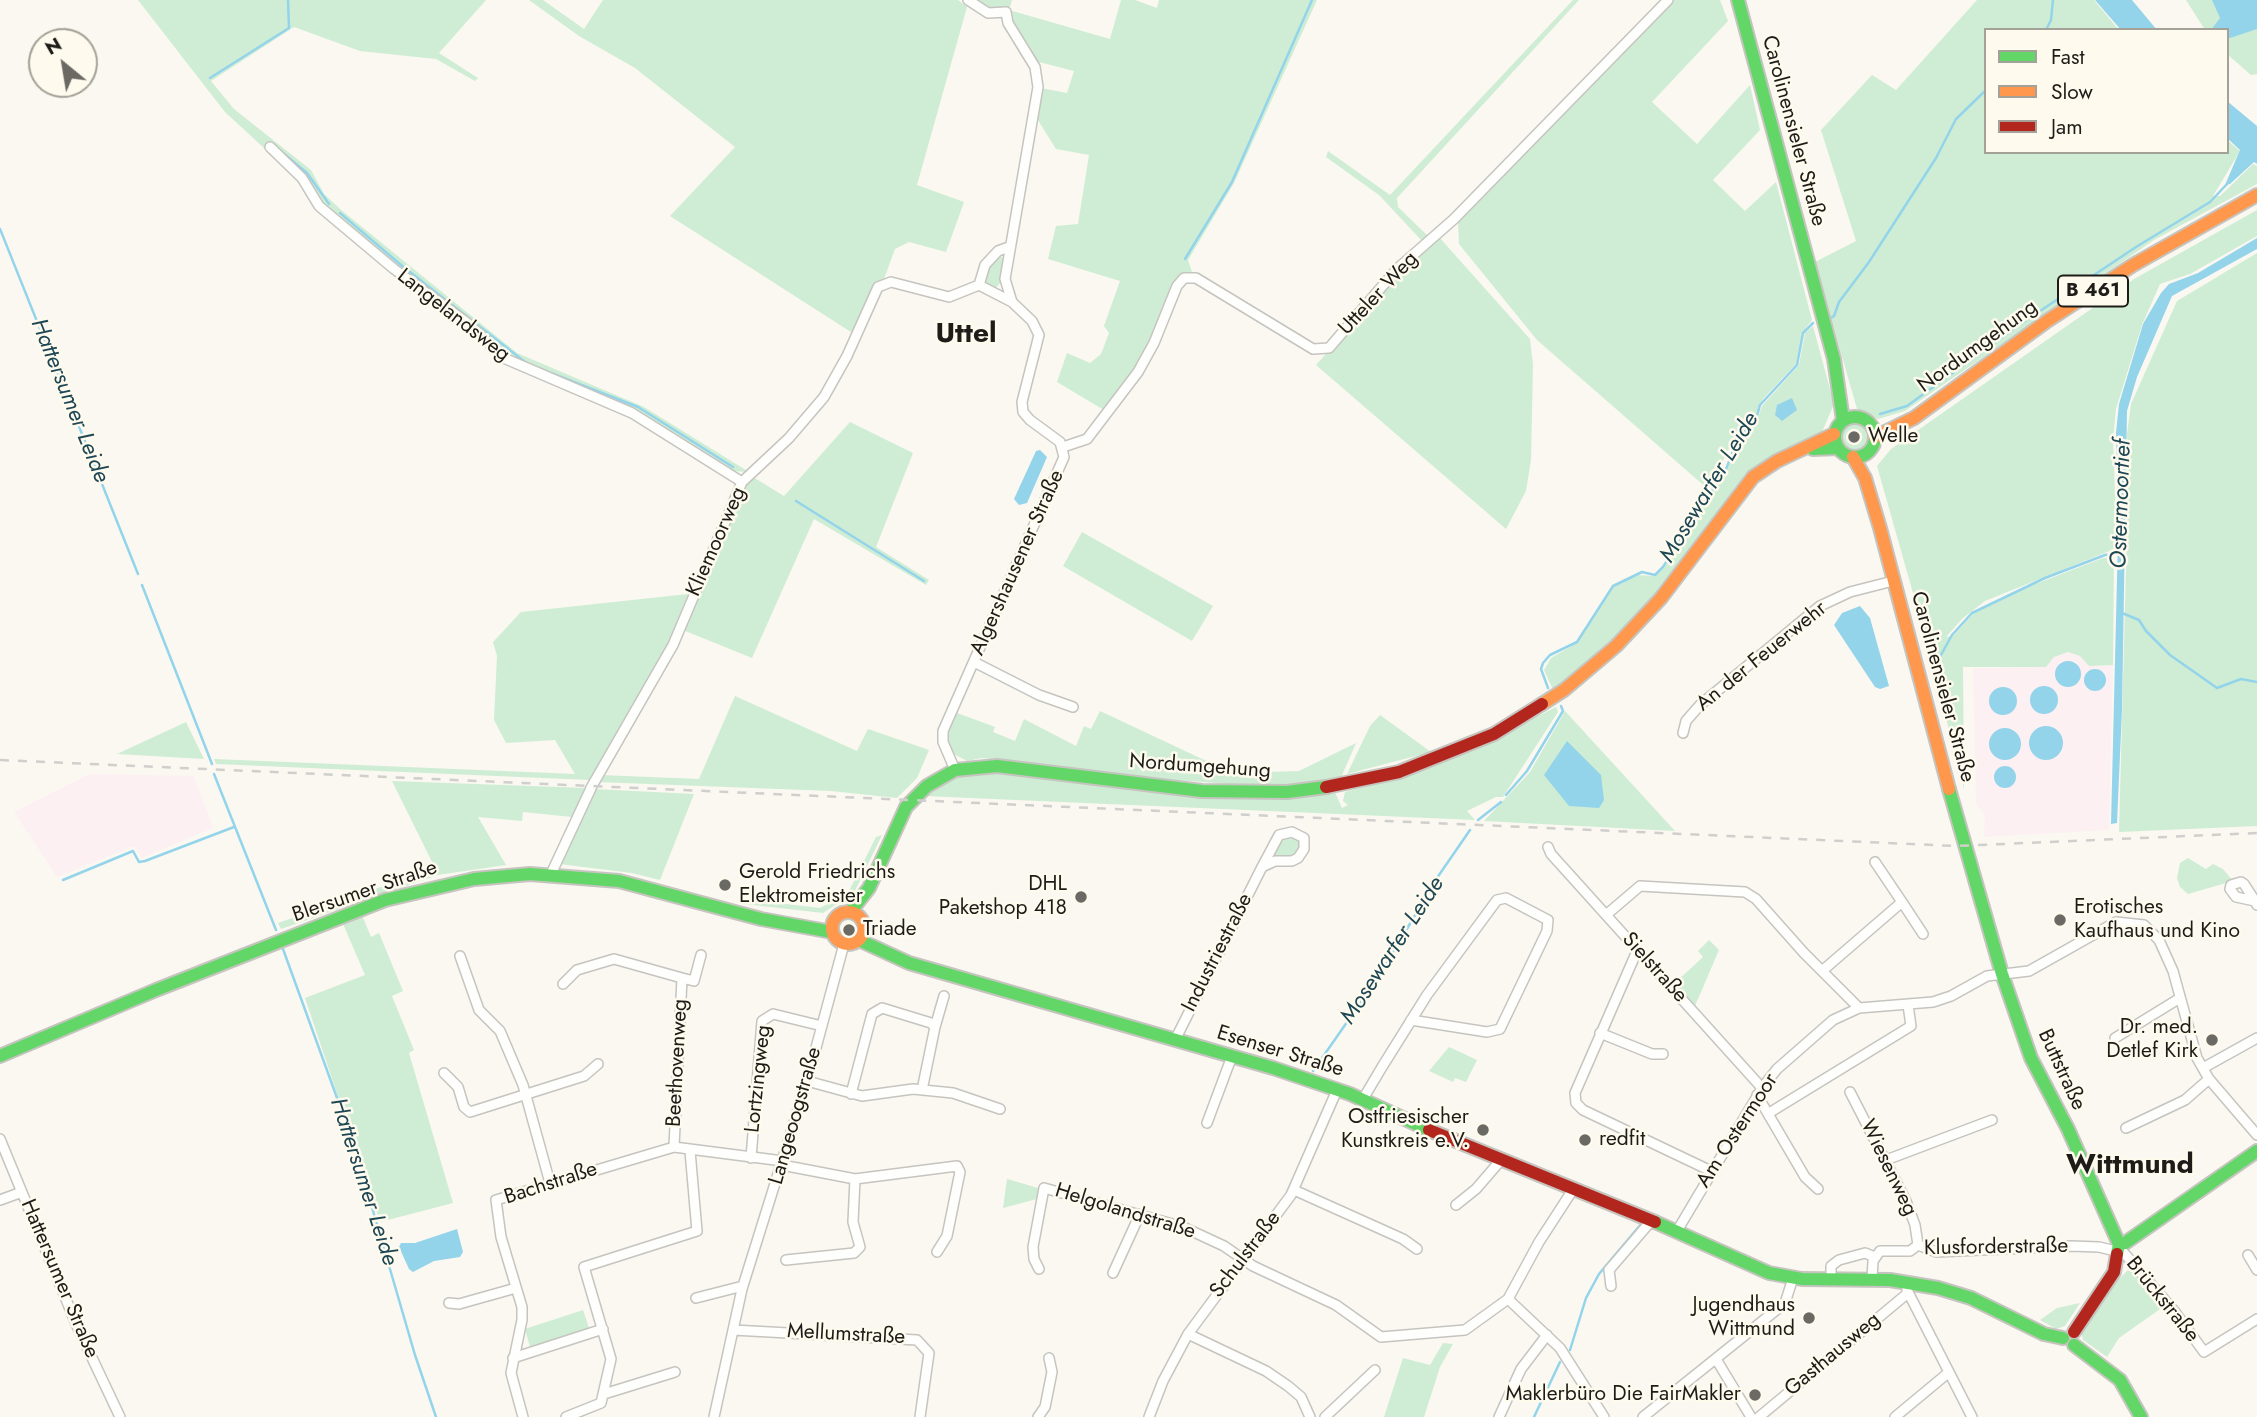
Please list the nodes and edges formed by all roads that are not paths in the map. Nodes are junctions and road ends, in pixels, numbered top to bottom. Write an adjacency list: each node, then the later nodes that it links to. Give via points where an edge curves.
1 (968, 0): 6 (street, via 988,13 1006,12 1034,67 1038,87)
2 (1668, 0): 12 (street, Utteler Weg, via 1454,219 1397,269 1329,348 1313,349 1196,278 1185,278 1177,286 1138,372 1087,439)
3 (1738, 0): 9 (main road, Carolinensieler Straße)
4 (270, 148): 16 (street, Langelandsweg, via 302,178 319,206 506,359 632,413)
5 (2257, 195): 10 (main road, Nordumgehung / B 461, via 2098,288 1902,423)
6 (1009, 247): 7 (street, via 985,265); 8 (street, via 1005,279)
7 (979, 285): 8 (street); 16 (street, Kliemoorweg, via 949,297 882,283 824,397)
8 (1012, 302): 12 (street, Algershausener Straße, via 1039,335 1023,412)
9 (1849, 419): 10 (main road, via 1865,420); 11 (main road, Nordumgehung)
10 (1873, 432): 15 (main road, via 1872,447)
11 (1834, 434): 13 (main road); 14 (main road, Nordumgehung)
12 (1063, 447): 18 (street, Algershausener Straße, via 1061,471)
13 (1838, 448): 14 (main road, Nordumgehung); 15 (main road)
14 (1805, 449): 21 (main road, Nordumgehung, via 1753,477 1661,598 1592,668 1514,722 1436,760 1370,780 1257,793 1202,791 997,766)
15 (1859, 456): 17 (main road, Carolinensieler Straße)
16 (742, 482): 25 (street, Kliemoorweg, via 673,645 592,786)
17 (1893, 581): 20 (street, An der Feuerwehr, via 1842,596 1813,611 1700,705 1686,721); 27 (main road, Carolinensieler Straße)
18 (974, 662): 19 (street); 21 (street, Algershausener Straße, via 943,731)
19 (1073, 707)
20 (1683, 733)
21 (955, 770): 28 (main road, Nordumgehung, via 927,786 906,807)
22 (1548, 846): 29 (street, Sielstraße)
23 (1875, 862): 26 (street)
24 (1262, 867): 24 (street, Industriestraße, via 1275,860 1298,858 1304,838 1292,832 1279,835); 51 (street, Industriestraße)
25 (551, 874): 30 (main road, Blersumer Straße, via 619,881 761,919); 53 (main road, Blersumer Straße, via 474,879 392,898)
26 (1902, 902): 31 (street); 37 (street)
27 (1982, 907): 38 (main road, Buttstraße)
28 (855, 914): 30 (main road, via 840,913); 32 (main road)
29 (1606, 915): 34 (street, Sielstraße); 37 (street, via 1640,886 1745,892)
30 (833, 927): 33 (main road)
31 (1923, 934)
32 (861, 936): 33 (main road); 51 (main road, Esenser Straße, via 939,972)
33 (844, 944): 46 (street, Langeoogstraße)
34 (1637, 950): 48 (street); 62 (street, Sielstraße)
35 (701, 955): 39 (street, Beethovenweg, via 694,982)
36 (460, 956): 65 (street, via 480,1010 503,1037)
37 (1822, 971): 44 (street)
38 (2002, 974): 42 (street, Am Ostermoor, via 2029,971 2108,926 2133,922 2144,925 2160,940); 43 (street, Am Ostermoor, via 1978,980 1942,999); 94 (main road, Buttstraße, via 2031,1058 2068,1129)
39 (682, 978): 40 (street, Beethovenweg, via 614,959 577,970); 74 (street, Beethovenweg)
40 (563, 984)
41 (943, 996): 47 (street)
42 (2180, 998): 49 (street); 56 (street, Am Ostermoor)
43 (1908, 1005): 44 (street, Am Ostermoor); 68 (street, via 1911,1026)
44 (1859, 1008): 62 (street, Am Ostermoor, via 1826,1025)
45 (1411, 1020): 45 (street, via 1497,900 1506,898 1548,920 1547,931 1500,1029 1487,1032); 66 (street)
46 (822, 1026): 59 (street, Langeoogstraße); 77 (street, Lortzingweg, via 773,1014 762,1021)
47 (935, 1027): 60 (street); 64 (street, via 877,1009)
48 (1600, 1033): 52 (street); 81 (street, via 1575,1093 1579,1107)
49 (2115, 1038)
50 (2257, 1038): 56 (street)
51 (1175, 1040): 54 (main road, Esenser Straße)
52 (1663, 1054)
53 (0, 1056)
54 (1232, 1056): 61 (main road, Esenser Straße); 70 (street)
55 (598, 1064): 65 (street, via 584,1076)
56 (2203, 1069): 58 (street, Am Ostermoor)
57 (444, 1073): 65 (street, via 458,1087 470,1112)
58 (2209, 1079): 71 (street, via 2185,1100); 72 (street, Am Ostermoor)
59 (807, 1082): 64 (street); 80 (street, Langeoogstraße)
60 (922, 1090): 64 (street, via 862,1097); 67 (street, via 956,1094)
61 (1337, 1090): 66 (main road, Esenser Straße); 85 (street, Schulstraße)
62 (1759, 1091): 68 (street, Sielstraße); 81 (street, Am Ostermoor)
63 (1850, 1092): 79 (street, Wiesenweg)
64 (851, 1094)
65 (526, 1096): 83 (street)
66 (1363, 1099): 78 (main road, Esenser Straße)
67 (999, 1109)
68 (1769, 1113): 86 (street, Sielstraße, via 1805,1177)
69 (1992, 1120): 79 (street)
70 (1207, 1123)
71 (2126, 1128)
72 (2257, 1135)
73 (0, 1139): 87 (street, Hattersumer Straße)
74 (674, 1147): 75 (street); 83 (street, Bachstraße)
75 (690, 1151): 77 (street); 115 (street, via 697,1231 584,1267)
76 (2257, 1151): 94 (main road)
77 (751, 1158): 80 (street)
78 (1501, 1160): 84 (main road, Esenser Straße); 89 (street)
79 (1886, 1160): 93 (street, Wiesenweg, via 1911,1212)
80 (783, 1163): 82 (street); 107 (street, Langeoogstraße)
81 (1711, 1171): 92 (street, Am Ostermoor)
82 (855, 1179): 96 (street, via 957,1166 960,1172 947,1236); 100 (street, via 853,1223 860,1247 854,1253)
83 (550, 1183): 110 (street, Bachstraße, via 496,1200)
84 (1574, 1188): 91 (main road, Esenser Straße); 112 (street)
85 (1294, 1189): 95 (street); 99 (street, Schulstraße)
86 (1818, 1189)
87 (22, 1192): 88 (street); 127 (street, Hattersumer Straße)
88 (0, 1200)
89 (1457, 1205)
90 (1140, 1214): 99 (street, Helgolandstraße, via 1183,1227); 101 (street, Helgolandstraße, via 1044,1188 1033,1247); 103 (street)
91 (1652, 1220): 92 (main road, Esenser Straße); 108 (street, via 1609,1270)
92 (1677, 1231): 104 (main road, Esenser Straße, via 1769,1273)
93 (1918, 1245): 94 (street, Klusforderstraße, via 1936,1252); 98 (street, Klusforderstraße, via 1910,1251 1884,1250)
94 (2119, 1247): 114 (street, Brückstraße, via 2204,1352); 119 (main road, via 2114,1272)
95 (1416, 1249)
96 (937, 1252)
97 (2248, 1255): 102 (street)
98 (1875, 1257): 105 (street, Klusforderstraße, via 1865,1253 1839,1260 1832,1266); 106 (street)
99 (1242, 1258): 112 (street, Helgolandstraße, via 1336,1306 1381,1337 1465,1330); 117 (street, Schulstraße)
100 (786, 1260)
101 (1039, 1269)
102 (2257, 1270)
103 (1112, 1273)
104 (1793, 1278): 105 (main road, Esenser Straße); 122 (street, via 1785,1303)
105 (1831, 1279): 106 (main road, Esenser Straße)
106 (1872, 1279): 109 (main road, Esenser Straße)
107 (743, 1286): 111 (street); 116 (street, Langeoogstraße)
108 (1611, 1286)
109 (1907, 1287): 119 (main road, Esenser Straße, via 1971,1298 2043,1334); 125 (street); 140 (street, Gasthausweg)
110 (516, 1288): 113 (street); 120 (street, Bachstraße, via 522,1320)
111 (696, 1298)
112 (1508, 1299): 118 (street)
113 (449, 1303)
114 (2257, 1319)
115 (603, 1329): 120 (street); 126 (street, via 611,1353)
116 (733, 1330): 130 (street, Langeoogstraße); 131 (street, Mellumstraße, via 917,1340 928,1350 929,1358)
117 (1188, 1334): 133 (street, Schulstraße); 134 (street, via 1266,1371 1301,1397)
118 (1546, 1335): 136 (street, via 1521,1369); 137 (street, via 1570,1361)
119 (2070, 1338): 143 (main road, Esenser Straße, via 2120,1380)
120 (513, 1358): 128 (street, Bachstraße, via 513,1384)
121 (1049, 1358): 132 (street, via 1052,1372 1045,1407)
122 (1716, 1359): 138 (street); 139 (street)
123 (1375, 1370): 135 (street)
124 (675, 1372): 126 (street)
125 (1948, 1373): 141 (street); 142 (street)
126 (604, 1394): 129 (street, via 597,1406)
127 (120, 1417)
128 (523, 1417)
129 (566, 1417)
130 (714, 1417)
131 (920, 1417)
132 (1038, 1417)
133 (1149, 1417)
134 (1310, 1417)
135 (1325, 1417)
136 (1499, 1417)
137 (1604, 1417)
138 (1643, 1417)
139 (1751, 1417)
140 (1759, 1417)
141 (1895, 1417)
142 (1972, 1417)
143 (2141, 1417)

